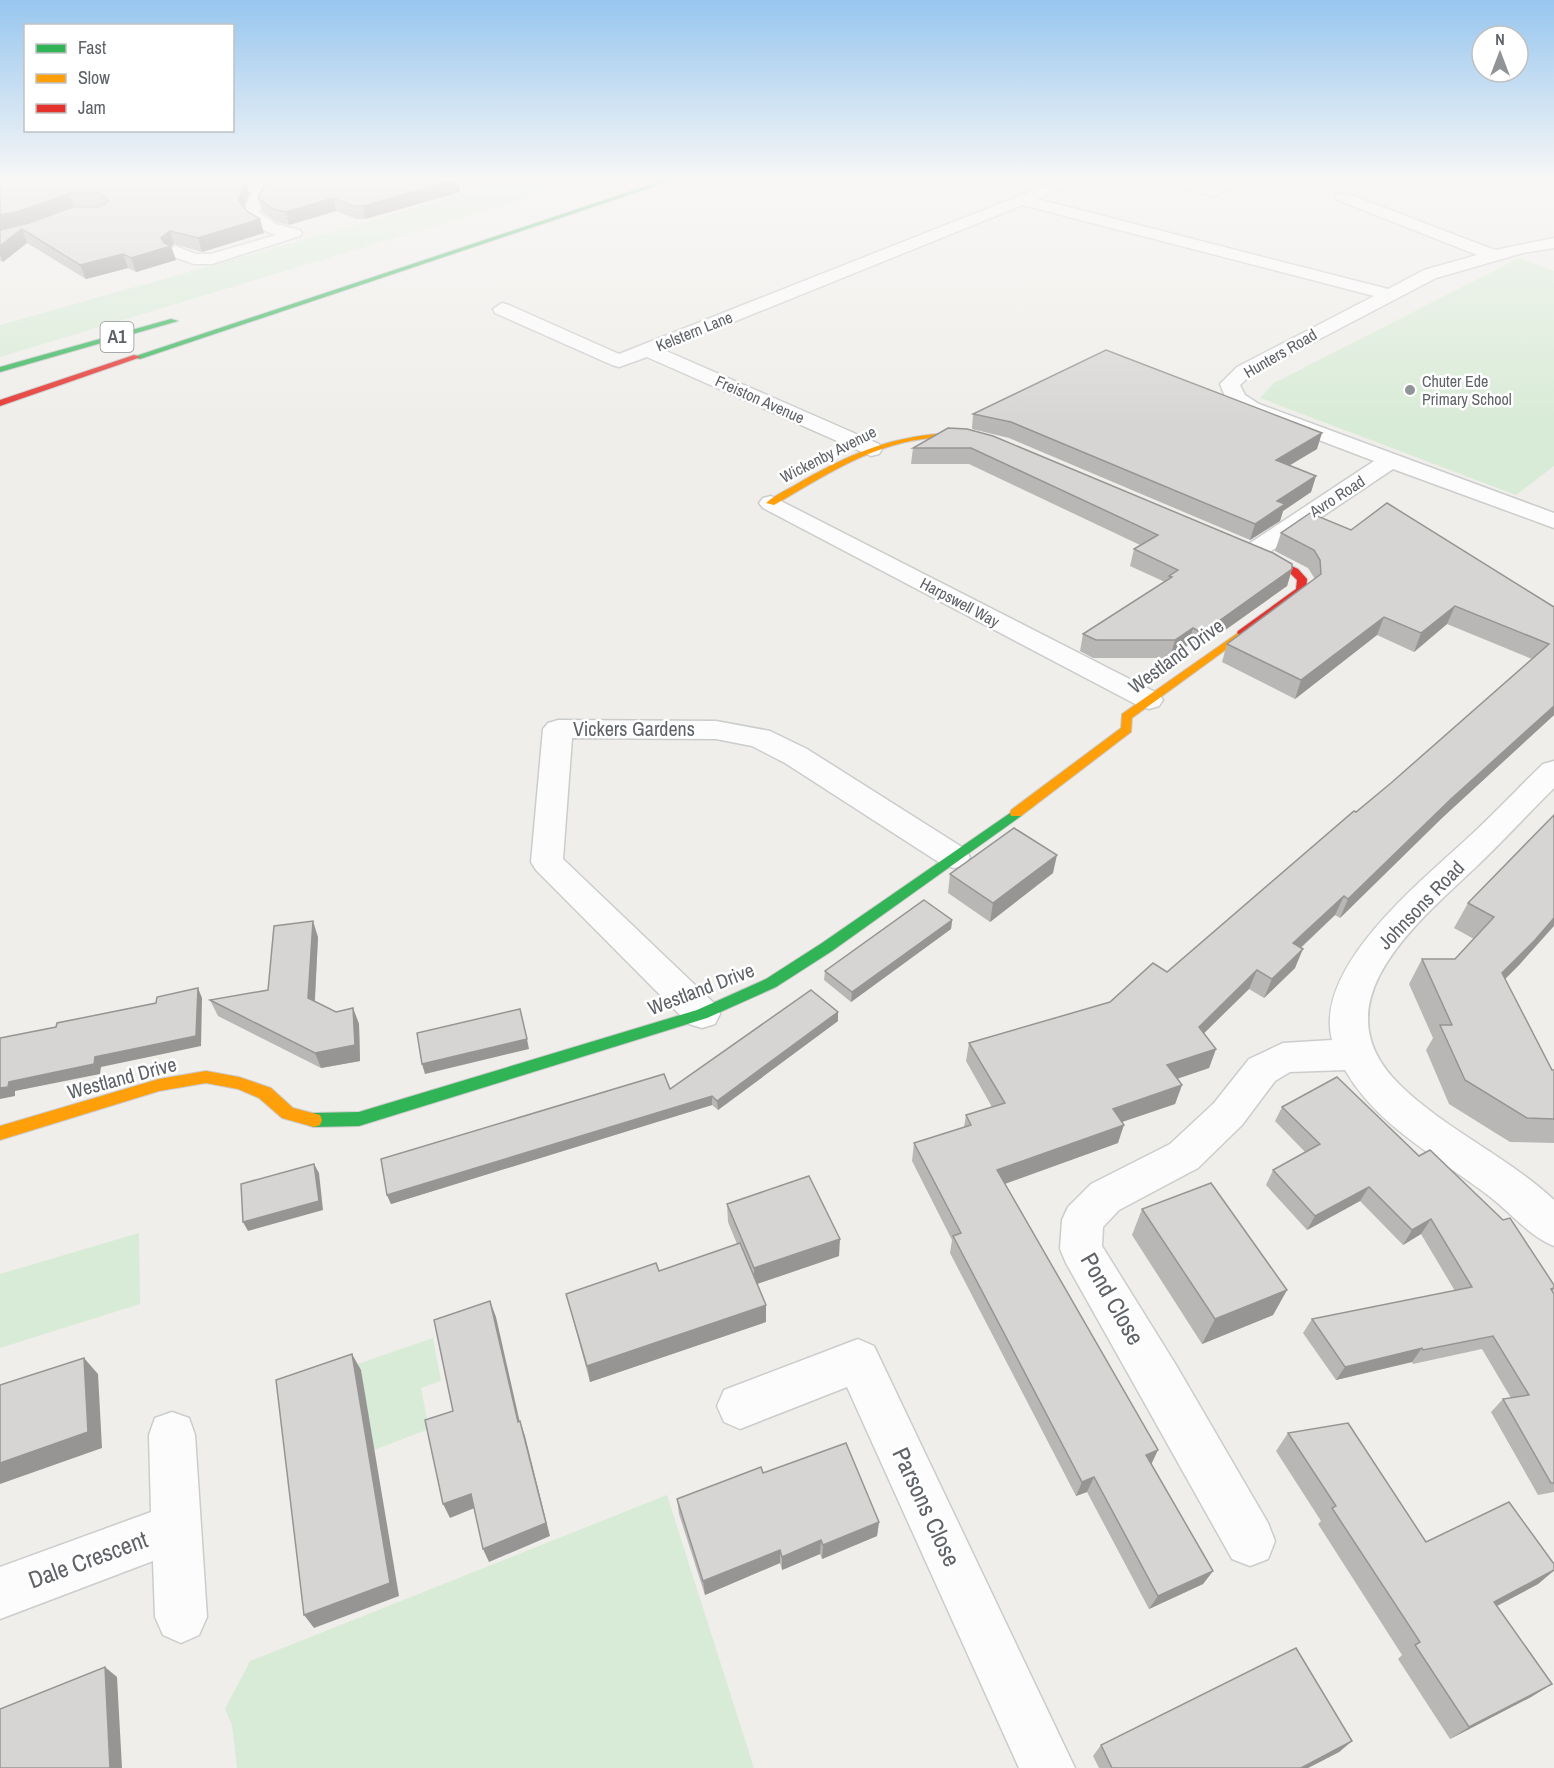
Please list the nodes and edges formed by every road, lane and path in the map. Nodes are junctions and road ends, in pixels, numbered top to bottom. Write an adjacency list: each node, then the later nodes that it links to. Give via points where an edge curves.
1 (423, 262): 10 (main road, A1)
2 (868, 262): 7 (street, Kelstern Lane)
3 (1262, 262): 5 (street)
4 (1474, 262): 5 (street, Hunters Road, via 1430,274)
5 (1387, 294): 13 (street, Hunters Road, via 1244,371 1230,384 1238,400 1252,408)
6 (502, 309): 7 (street, Kelstern Lane, via 619,362)
7 (648, 350): 12 (street, Freiston Avenue)
8 (0, 370): 9 (main road, A1, via 190,318)
9 (0, 382)
10 (0, 403)
11 (1000, 445): 12 (main road, Wickenby Avenue, via 976,437 938,433 894,439)
12 (871, 449): 14 (main road, Wickenby Avenue)
13 (1391, 460): 15 (street, Hunters Road); 16 (street, Avro Road)
14 (771, 503): 17 (street, Harpswell Way)
15 (1554, 521)
16 (1248, 550): 17 (main road, Westland Drive, via 1294,571 1302,579 1301,590)
17 (1149, 700): 19 (main road, Westland Drive, via 1126,717 1127,729)
18 (1554, 771): 21 (street, Johnsons Road, via 1383,940 1352,997 1349,1035)
19 (954, 857): 20 (main road, Westland Drive, via 771,983); 20 (street, Vickers Gardens, via 796,756 760,738 716,730 558,729 547,862)
20 (702, 1014): 22 (main road, Westland Drive, via 359,1119 317,1122 288,1113 265,1093 206,1077 159,1085)
21 (1356, 1054): 23 (street, Johnsons Road, via 1376,1085 1405,1113 1532,1203); 27 (street, Pond Close, via 1283,1058 1262,1070 1228,1114 1184,1156 1105,1197 1083,1220 1081,1249)
22 (0, 1133)
23 (1554, 1227)
24 (740, 1406): 30 (street, Parsons Close, via 858,1361)
25 (172, 1435): 26 (street, Dale Crescent)
26 (176, 1528): 28 (street, Dale Crescent); 29 (street, Dale Crescent)
27 (1250, 1541)
28 (0, 1593)
29 (181, 1617)
30 (1047, 1768)

